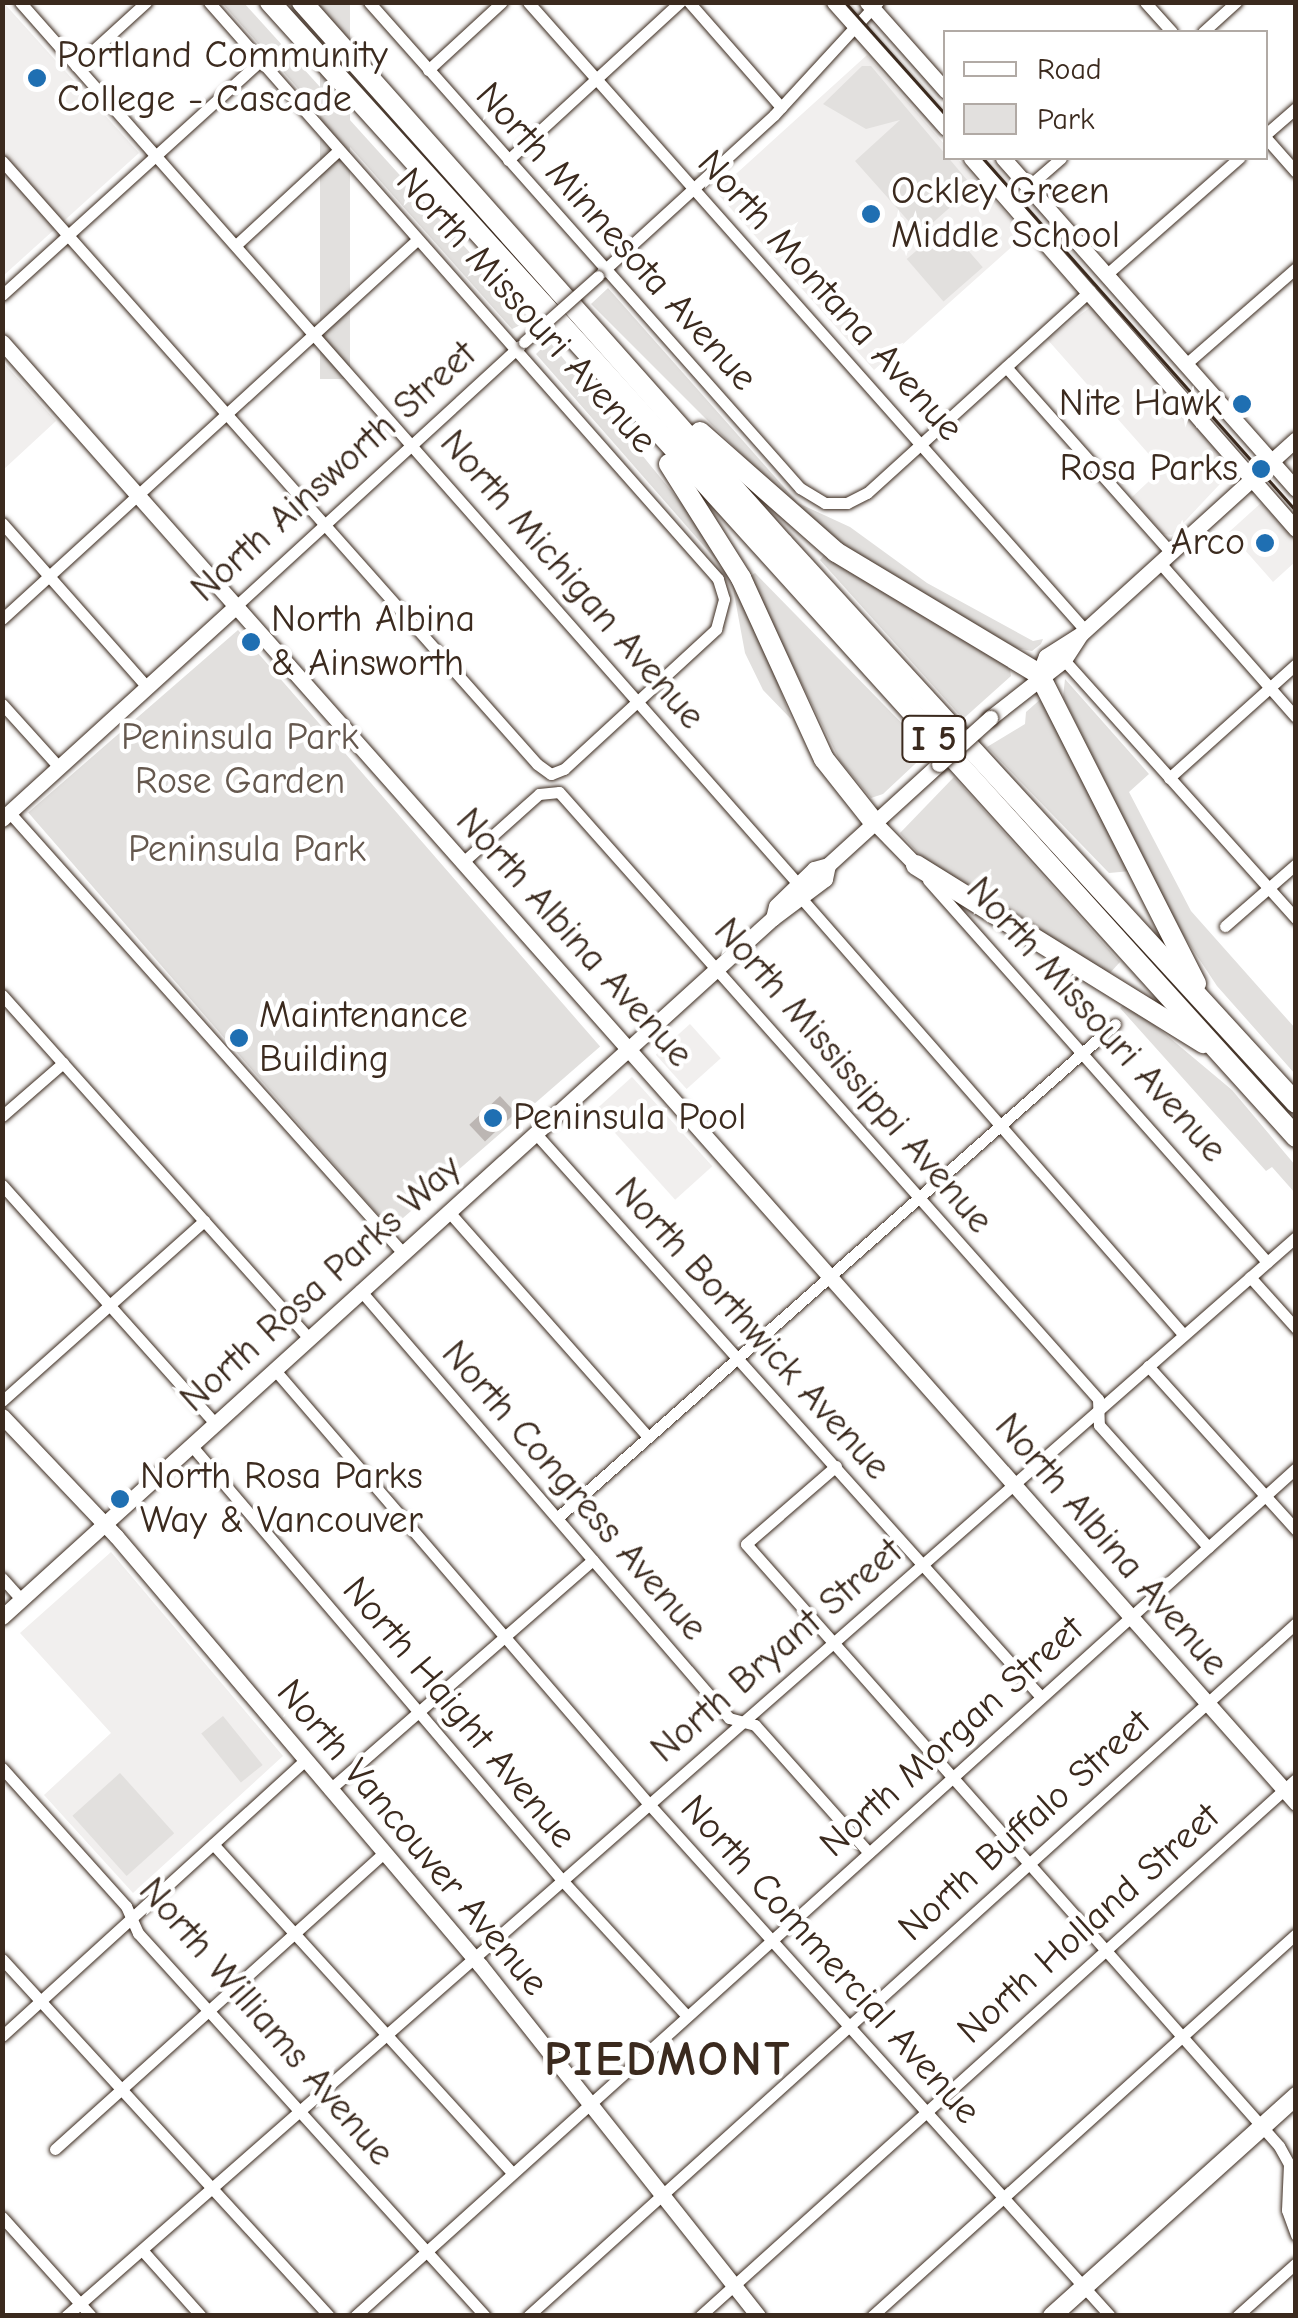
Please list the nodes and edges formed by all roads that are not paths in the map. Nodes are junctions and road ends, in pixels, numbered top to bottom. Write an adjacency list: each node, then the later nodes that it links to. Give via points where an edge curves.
1 (20, 2): 19 (street, North Michigan Avenue)
2 (146, 2): 19 (street)
3 (209, 2): 18 (street, North Missouri Avenue)
4 (270, 2): 54 (highway, I 5)
5 (302, 2): 52 (highway, I 5)
6 (369, 2): 20 (street, North Minnesota Avenue)
7 (502, 2): 20 (street)
8 (528, 2): 21 (street, North Montana Avenue)
9 (680, 2): 21 (street)
10 (689, 2): 23 (street)
11 (834, 2): 15 (street)
12 (1145, 2): 16 (street)
13 (1236, 2): 17 (street)
14 (873, 4): 15 (street, North Ainsworth Street); 22 (street)
15 (854, 26): 23 (street, North Ainsworth Street); 25 (street)
16 (1170, 30)
17 (1204, 30)
18 (260, 61): 28 (street, North Missouri Avenue); 29 (street)
19 (76, 66): 29 (street, North Michigan Avenue)
20 (428, 70): 30 (street, North Minnesota Avenue)
21 (596, 78): 30 (street); 38 (street, North Montana Avenue)
22 (943, 87)
23 (782, 106): 38 (street, North Ainsworth Street)
24 (1296, 108): 26 (street)
25 (943, 125)
26 (1268, 134)
27 (1268, 138): 36 (street)
28 (339, 150): 40 (street, North Missouri Avenue); 41 (street)
29 (157, 156): 39 (street); 41 (street, North Michigan Avenue)
30 (508, 160): 43 (street, North Minnesota Avenue)
31 (973, 160): 45 (street)
32 (1005, 160): 37 (street)
33 (1059, 160): 37 (street)
34 (1237, 160): 44 (street)
35 (2, 161): 39 (street)
36 (1296, 172)
37 (1030, 185): 44 (street)
38 (694, 188): 43 (street, North Ainsworth Street); 57 (street, North Montana Avenue)
39 (68, 236): 46 (street); 53 (street)
40 (418, 240): 47 (street); 49 (street, North Missouri Avenue)
41 (236, 245): 47 (street, North Michigan Avenue)
42 (1296, 268): 50 (street)
43 (602, 272): 49 (street, North Ainsworth Street, bridge); 57 (street, North Minnesota Avenue, via 800,488 824,503 858,499)
44 (1107, 274): 50 (street)
45 (1090, 291): 51 (street); 59 (street)
46 (2, 295)
47 (315, 334): 53 (street); 56 (street, North Michigan Avenue)
48 (2, 342): 61 (street, North Albina Avenue)
49 (520, 346): 56 (street, North Ainsworth Street); 75 (street, North Missouri Avenue, via 712,570 724,599 716,629)
50 (1188, 363): 58 (street)
51 (1006, 367): 57 (street); 65 (street)
52 (632, 371): 72 (highway, via 836,552); 91 (highway, I 5)
53 (226, 414): 61 (street); 63 (street)
54 (646, 423): 81 (highway, via 741,578 824,759); 95 (highway, I 5)
55 (1296, 439): 58 (street, North Rosa Parks Way)
56 (413, 444): 63 (street, North Ainsworth Street); 75 (street, North Michigan Avenue)
57 (921, 444): 69 (street, North Montana Avenue)
58 (1272, 460): 59 (street, North Rosa Parks Way); 60 (street)
59 (1252, 478): 64 (street); 65 (street, North Rosa Parks Way)
60 (1296, 489)
61 (138, 495): 66 (street); 67 (street, North Albina Avenue)
62 (2, 523): 66 (street)
63 (325, 525): 67 (street, North Ainsworth Street); 75 (street, via 553,774)
64 (1296, 529)
65 (1165, 558): 69 (street, North Rosa Parks Way); 74 (street)
66 (50, 576): 68 (street); 73 (street)
67 (236, 606): 73 (street, North Ainsworth Street); 82 (street, North Albina Avenue)
68 (2, 619)
69 (1083, 632): 70 (street, North Rosa Parks Way); 72 (street, North Rosa Parks Way, via 1046,656)
70 (1064, 660): 72 (street, North Rosa Parks Way); 79 (street)
71 (1296, 664): 74 (street)
72 (1039, 674): 81 (street, North Rosa Parks Way, bridge); 91 (highway)
73 (147, 686): 78 (street, North Ainsworth Street)
74 (1270, 688): 77 (street); 79 (street)
75 (639, 701): 86 (street, North Michigan Avenue)
76 (2, 704): 78 (street)
77 (1296, 716)
78 (59, 767): 80 (street, North Ainsworth Street)
79 (1169, 778): 85 (street)
80 (6, 816): 107 (street)
81 (874, 822): 84 (street, North Missouri Avenue); 86 (street, North Rosa Parks Way, via 828,864 824,879)
82 (462, 862): 89 (street, North Mississippi Avenue, via 552,788); 93 (street, North Albina Avenue)
83 (1296, 864): 85 (street)
84 (916, 865): 94 (street, North Missouri Avenue); 95 (highway)
85 (1268, 888): 87 (street); 88 (street)
86 (800, 891): 89 (street, North Rosa Parks Way); 99 (street, North Michigan Avenue)
87 (1296, 919)
88 (1225, 926)
89 (719, 969): 93 (street, North Rosa Parks Way); 103 (street, North Mississippi Avenue)
90 (2, 995): 96 (street)
91 (1203, 999): 97 (highway, I 5)
92 (1115, 1024): 94 (street)
93 (628, 1049): 100 (street, North Rosa Parks Way); 110 (street, North Albina Avenue)
94 (1082, 1054): 99 (street); 108 (street, North Missouri Avenue)
95 (1223, 1055): 101 (highway, I 5)
96 (63, 1063): 98 (street); 105 (street)
97 (1296, 1104)
98 (2, 1116)
99 (999, 1126): 103 (street); 114 (street, North Michigan Avenue)
100 (536, 1135): 104 (street, North Rosa Parks Way); 116 (street, North Borthwick Avenue)
101 (1296, 1137)
102 (2, 1186): 112 (street)
103 (921, 1198): 110 (street); 120 (street, North Mississippi Avenue, via 1098,1398)
104 (449, 1212): 107 (street, North Rosa Parks Way); 123 (street)
105 (204, 1220): 112 (street); 115 (street)
106 (1296, 1237): 108 (street, North Bryant Street)
107 (403, 1253): 111 (street, North Rosa Parks Way)
108 (1267, 1262): 109 (street, North Bryant Street)
109 (1250, 1277): 113 (street); 114 (street, North Bryant Street)
110 (831, 1278): 116 (street); 127 (street, North Albina Avenue)
111 (360, 1290): 115 (street, North Rosa Parks Way); 129 (street, North Congress Avenue)
112 (110, 1305): 119 (street); 122 (street)
113 (1296, 1328)
114 (1183, 1334): 117 (street, North Bryant Street)
115 (308, 1338): 118 (street, North Rosa Parks Way)
116 (738, 1359): 123 (street); 125 (street, North Borthwick Avenue)
117 (1148, 1366): 120 (street, North Bryant Street); 128 (street)
118 (274, 1369): 122 (street, North Rosa Parks Way); 140 (street, North Commercial Avenue)
119 (2, 1401)
120 (1098, 1410): 127 (street, North Bryant Street); 132 (street, North Mississippi Avenue, via 1099,1426)
121 (2, 1416): 130 (street, North Vancouver Avenue)
122 (215, 1422): 124 (street, North Rosa Parks Way)
123 (648, 1437): 129 (street)
124 (191, 1445): 130 (street, North Rosa Parks Way); 144 (street, North Haight Avenue)
125 (836, 1466): 134 (street, North Borthwick Avenue); 141 (street, via 746,1544)
126 (1296, 1468): 128 (street, North Morgan Street)
127 (1014, 1484): 134 (street, North Bryant Street); 137 (street, North Albina Avenue)
128 (1265, 1496): 131 (street); 132 (street, North Morgan Street)
129 (557, 1518): 133 (street, North Congress Avenue)
130 (106, 1525): 136 (street, North Rosa Parks Way); 146 (street, North Vancouver Avenue)
131 (1296, 1530)
132 (1208, 1547): 137 (street, North Morgan Street)
133 (593, 1560): 140 (street); 145 (street, North Congress Avenue, via 729,1718)
134 (922, 1563): 141 (street, North Bryant Street); 142 (street, North Borthwick Avenue)
135 (2, 1578): 136 (street)
136 (22, 1600): 138 (street, North Rosa Parks Way)
137 (1131, 1616): 142 (street, North Morgan Street); 143 (street, North Albina Avenue)
138 (2, 1618)
139 (1296, 1624): 143 (street, North Buffalo Street)
140 (504, 1636): 144 (street); 151 (street, North Commercial Avenue)
141 (833, 1642): 145 (street, North Bryant Street); 148 (street)
142 (1041, 1698): 148 (street, North Morgan Street)
143 (1207, 1703): 149 (street, North Albina Avenue); 156 (street, North Buffalo Street)
144 (419, 1712): 150 (street); 157 (street, North Haight Avenue)
145 (742, 1721): 151 (street, North Bryant Street); 154 (street, North Congress Avenue, via 756,1726)
146 (304, 1761): 150 (street, North Vancouver Avenue); 153 (street)
147 (2, 1768): 158 (street, North Williams Avenue)
148 (952, 1778): 154 (street, North Morgan Street); 156 (street)
149 (1290, 1784): 152 (street, North Albina Avenue); 162 (street, North Holland Street)
150 (329, 1790): 155 (street, North Vancouver Avenue)
151 (648, 1802): 157 (street, North Bryant Street); 161 (street, North Commercial Avenue)
152 (1296, 1803)
153 (212, 1844): 158 (street); 159 (street)
154 (869, 1853): 161 (street, North Morgan Street)
155 (383, 1854): 159 (street); 164 (street, North Vancouver Avenue)
156 (1029, 1863): 162 (street); 168 (street, North Buffalo Street)
157 (561, 1879): 164 (street, North Bryant Street); 167 (street, North Haight Avenue)
158 (132, 1918): 165 (street); 166 (street, North Williams Avenue)
159 (294, 1934): 166 (street); 170 (street)
160 (1296, 1934): 171 (street)
161 (772, 1940): 167 (street, North Morgan Street); 168 (street, North Commercial Avenue)
162 (1105, 1950): 171 (street); 175 (street, North Holland Street)
163 (2, 1958): 165 (street)
164 (474, 1958): 170 (street, North Bryant Street); 174 (street, North Vancouver Avenue)
165 (42, 2000): 169 (street); 172 (street)
166 (208, 2012): 172 (street); 176 (street, North Williams Avenue)
167 (687, 2016): 174 (street, North Morgan Street)
168 (849, 2025): 175 (street, North Commercial Avenue); 181 (street, North Buffalo Street)
169 (2, 2036)
170 (386, 2036): 176 (street, North Bryant Street); 179 (street)
171 (1182, 2036): 177 (street); 182 (street)
172 (123, 2088): 178 (street); 180 (street)
173 (1296, 2096): 177 (main road)
174 (590, 2103): 179 (street, North Morgan Street); 181 (street, North Vancouver Avenue)
175 (926, 2111): 182 (street, North Commercial Avenue); 188 (street, North Holland Street)
176 (300, 2112): 180 (street, North Bryant Street); 186 (street, North Williams Avenue)
177 (1262, 2126): 184 (street, via 1289,2164 1287,2210); 189 (main road)
178 (55, 2149)
179 (512, 2174): 186 (street, North Morgan Street)
180 (213, 2187): 185 (street, North Bryant Street); 194 (street)
181 (662, 2195): 188 (street, North Vancouver Avenue); 197 (street, North Buffalo Street)
182 (1004, 2197): 189 (street, North Commercial Avenue); 200 (street)
183 (2, 2217): 190 (street)
184 (1296, 2235)
185 (142, 2250): 190 (street, North Bryant Street); 193 (street)
186 (426, 2251): 195 (street, North Morgan Street); 196 (street, North Williams Avenue)
187 (1296, 2263): 203 (street)
188 (734, 2285): 198 (street, North Holland Street); 199 (street, North Vancouver Avenue)
189 (1084, 2286): 201 (main road); 202 (street, North Commercial Avenue)
190 (80, 2303): 191 (street, North Bryant Street); 192 (street)
191 (66, 2316)
192 (91, 2316)
193 (201, 2316)
194 (329, 2316)
195 (354, 2316)
196 (485, 2316)
197 (528, 2316)
198 (700, 2316)
199 (758, 2316)
200 (872, 2316)
201 (1052, 2316)
202 (1110, 2316)
203 (1237, 2316)

